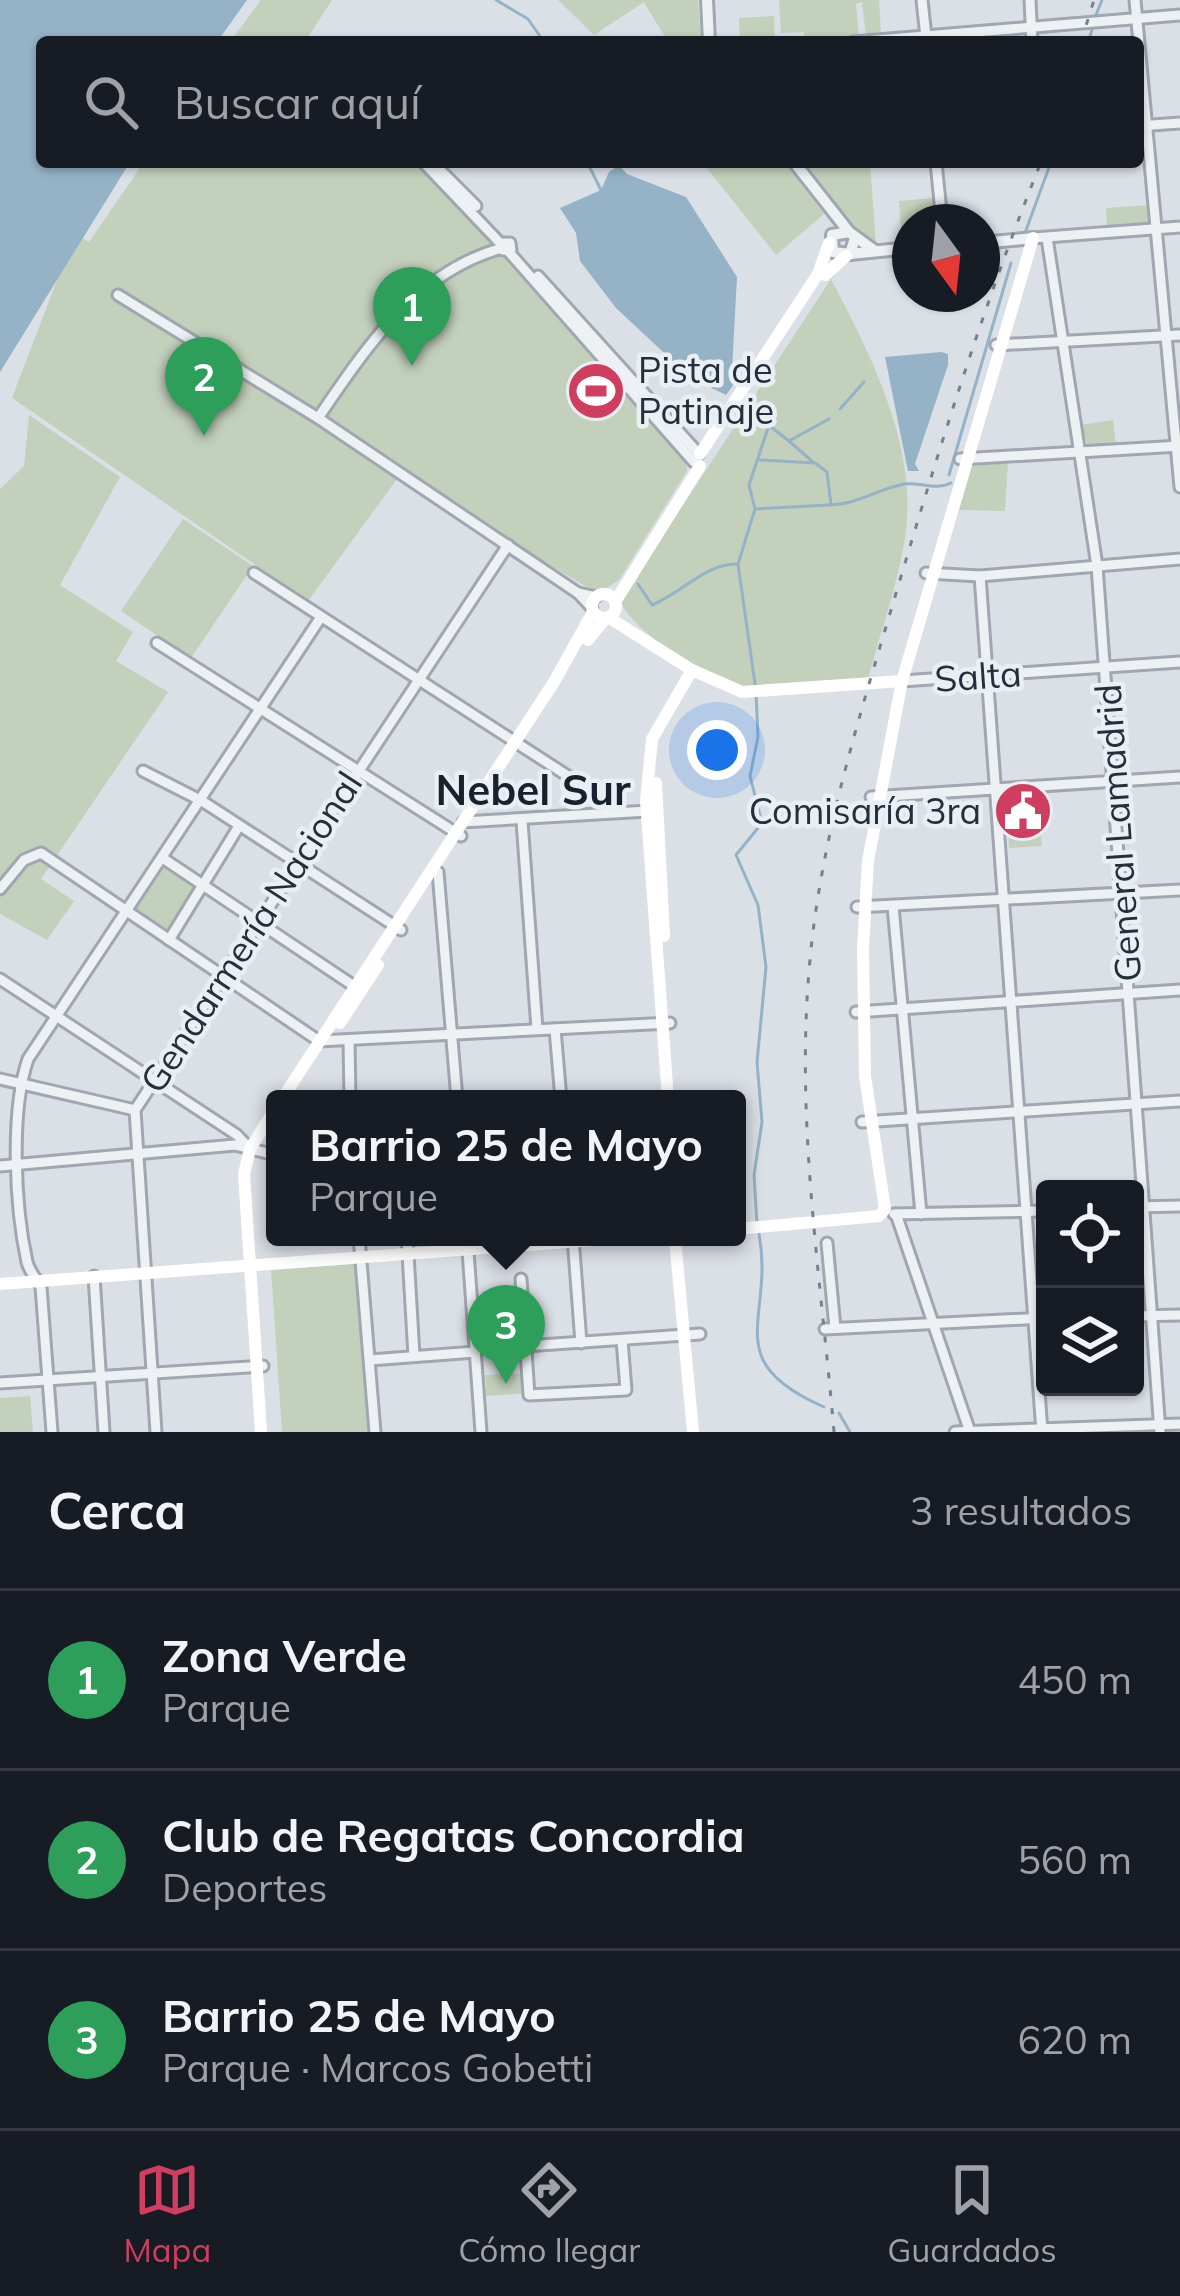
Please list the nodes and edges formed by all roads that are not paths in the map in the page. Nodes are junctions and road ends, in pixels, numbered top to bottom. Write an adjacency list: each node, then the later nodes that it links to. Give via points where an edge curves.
1 (707, 0): 8 (street)
2 (922, 0): 9 (street)
3 (1030, 0): 7 (street)
4 (1135, 0): 6 (street)
5 (1180, 15): 6 (street)
6 (1136, 18): 7 (street); 12 (street)
7 (1031, 26): 10 (street); 11 (street)
8 (709, 36)
9 (926, 36)
10 (950, 36)
11 (1032, 36)
12 (1137, 36)
13 (1180, 123): 14 (street)
14 (1144, 126)
15 (1144, 142): 23 (street)
16 (429, 168): 28 (street)
17 (437, 168): 28 (street)
18 (798, 168): 20 (street)
19 (937, 168): 21 (street)
20 (825, 204): 24 (street); 26 (street)
21 (940, 204)
22 (1180, 226): 23 (street)
23 (1155, 228): 25 (street); 34 (street)
24 (852, 234): 26 (street, via 840,230); 30 (street); 31 (street)
25 (1035, 238): 27 (street); 35 (street, General Lamadrid); 36 (main road)
26 (830, 241): 31 (street, via 835,254); 37 (main road, via 824,265)
27 (1000, 241)
28 (506, 246): 38 (street, via 395,312); 41 (street)
29 (892, 250): 30 (street)
30 (875, 251): 31 (street)
31 (849, 255): 37 (main road, via 827,272)
32 (118, 295): 38 (street)
33 (1180, 335): 34 (street)
34 (1166, 336): 35 (street); 39 (street)
35 (1061, 344): 36 (street); 40 (street, General Lamadrid)
36 (999, 346): 42 (main road)
37 (763, 363): 41 (main road)
38 (318, 418): 44 (street)
39 (1178, 447): 40 (street); 43 (street)
40 (1078, 454): 42 (street); 46 (street, General Lamadrid)
41 (699, 459): 50 (main road)
42 (964, 460): 48 (main road)
43 (1180, 487)
44 (508, 545): 50 (street); 57 (street, Gendarmería Nacional)
45 (1180, 559): 46 (street)
46 (1097, 566): 49 (street); 54 (street, General Lamadrid)
47 (254, 573): 51 (street)
48 (929, 575): 49 (street); 58 (main road)
49 (980, 576): 56 (street)
50 (602, 609): 55 (main road); 60 (main road)
51 (321, 617): 57 (street); 59 (street)
52 (157, 643): 59 (street)
53 (1180, 662): 54 (street, Salta)
54 (1105, 667): 56 (street, Salta); 64 (street, General Lamadrid)
55 (696, 672): 58 (main road, Salta, via 742,692); 68 (main road, via 661,736)
56 (988, 675): 58 (street, Salta); 65 (street)
57 (416, 678): 60 (street); 61 (street, Gendarmería Nacional)
58 (898, 681): 66 (main road)
59 (261, 709): 61 (street); 67 (street)
60 (517, 744): 69 (street); 72 (main road)
61 (356, 770): 72 (street); 74 (street, Gendarmería Nacional)
62 (143, 771): 67 (street)
63 (1180, 777): 64 (street)
64 (1116, 782): 65 (street); 79 (street, General Lamadrid)
65 (998, 792): 66 (street); 80 (street)
66 (875, 798): 82 (main road)
67 (202, 801): 71 (street); 73 (street)
68 (651, 811): 69 (street); 96 (main road)
69 (613, 812): 70 (street)
70 (522, 821): 72 (street); 97 (street)
71 (239, 826): 74 (street); 76 (street)
72 (462, 829): 75 (main road); 85 (main road)
73 (164, 859): 76 (street); 83 (street)
74 (297, 864): 84 (street, Gendarmería Nacional); 85 (street)
75 (438, 872): 85 (main road); 99 (street)
76 (202, 884): 84 (street); 86 (street)
77 (0, 889): 83 (street, via 40,853)
78 (1180, 890): 79 (street)
79 (1123, 893): 80 (street); 91 (street, General Lamadrid)
80 (1005, 899): 81 (street); 92 (street)
81 (893, 906): 82 (street); 93 (street)
82 (860, 908): 94 (main road)
83 (128, 913): 86 (street); 95 (street)
84 (259, 922): 87 (street, Gendarmería Nacional); 89 (street)
85 (397, 929): 89 (main road)
86 (169, 940): 87 (street)
87 (224, 977): 101 (street); 103 (street, Gendarmería Nacional)
88 (0, 980): 95 (street)
89 (358, 988): 101 (main road)
90 (1180, 990): 91 (street)
91 (1130, 993): 92 (street); 111 (street, General Lamadrid)
92 (1012, 1000): 93 (street); 113 (street)
93 (901, 1010): 94 (street); 114 (street)
94 (859, 1012): 115 (main road)
95 (57, 1016): 103 (street); 104 (street)
96 (666, 1023): 98 (street); 109 (main road)
97 (537, 1029): 98 (street); 99 (street)
98 (555, 1029): 108 (street)
99 (452, 1034): 100 (street); 107 (street)
100 (349, 1041): 101 (street); 106 (street)
101 (323, 1042): 105 (main road)
102 (0, 1079): 104 (street)
103 (154, 1081): 112 (street, Gendarmería Nacional); 118 (street)
104 (19, 1085): 112 (street); 121 (street)
105 (292, 1090)
106 (350, 1090)
107 (456, 1090)
108 (560, 1090)
109 (670, 1090)
110 (1180, 1101): 111 (street)
111 (1137, 1104): 113 (street); 123 (street, General Lamadrid)
112 (135, 1110): 120 (street, Gendarmería Nacional)
113 (1020, 1112): 114 (street); 126 (street)
114 (911, 1120): 115 (street); 129 (street)
115 (865, 1122): 128 (main road)
116 (266, 1127): 118 (main road)
117 (266, 1134): 118 (main road)
118 (254, 1150): 119 (street); 120 (street); 139 (main road)
119 (266, 1153)
120 (134, 1156): 121 (street); 140 (street, Gendarmería Nacional)
121 (19, 1165): 122 (street); 142 (street, via 27,1267)
122 (0, 1166)
123 (1138, 1180)
124 (1180, 1206): 125 (street)
125 (1144, 1207)
126 (1028, 1211): 127 (street); 129 (street); 145 (street)
127 (1036, 1211)
128 (886, 1212): 129 (street); 130 (main road); 152 (street)
129 (921, 1214)
130 (750, 1224)
131 (827, 1243): 152 (street, via 830,1329)
132 (392, 1246): 137 (main road)
133 (408, 1246): 158 (street)
134 (467, 1246): 147 (street)
135 (574, 1246): 155 (street)
136 (685, 1246): 153 (main road)
137 (360, 1248): 139 (main road); 159 (street)
138 (1144, 1257): 150 (street, General Lamadrid)
139 (254, 1261): 140 (main road); 160 (main road)
140 (144, 1269): 141 (main road); 142 (main road); 161 (street, Gendarmería Nacional)
141 (94, 1276): 142 (main road); 162 (street)
142 (36, 1278): 144 (main road); 163 (street)
143 (521, 1279): 146 (street)
144 (0, 1282)
145 (1037, 1288)
146 (523, 1304): 147 (street); 156 (street)
147 (472, 1306): 157 (street)
148 (1180, 1315): 150 (street)
149 (1144, 1316): 150 (street)
150 (1150, 1316): 167 (street, General Lamadrid)
151 (1036, 1319): 152 (street)
152 (929, 1324): 169 (street)
153 (692, 1334): 154 (street); 176 (main road)
154 (622, 1340): 155 (street); 156 (street, via 626,1390 529,1395)
155 (581, 1343): 156 (street)
156 (525, 1346)
157 (475, 1352): 158 (street); 175 (street)
158 (414, 1356): 159 (street)
159 (370, 1360): 174 (street)
160 (260, 1366): 161 (street); 173 (main road)
161 (152, 1372): 162 (street); 172 (street, Gendarmería Nacional)
162 (100, 1375): 163 (street); 171 (street)
163 (48, 1379): 164 (street); 170 (street)
164 (0, 1383)
165 (1041, 1396): 168 (street)
166 (1180, 1424): 167 (street)
167 (1160, 1428): 168 (street)
168 (1041, 1430): 169 (street)
169 (969, 1431): 177 (street)
170 (52, 1432)
171 (104, 1432)
172 (156, 1432)
173 (264, 1432)
174 (375, 1432)
175 (481, 1432)
176 (697, 1432)
177 (955, 1432)

